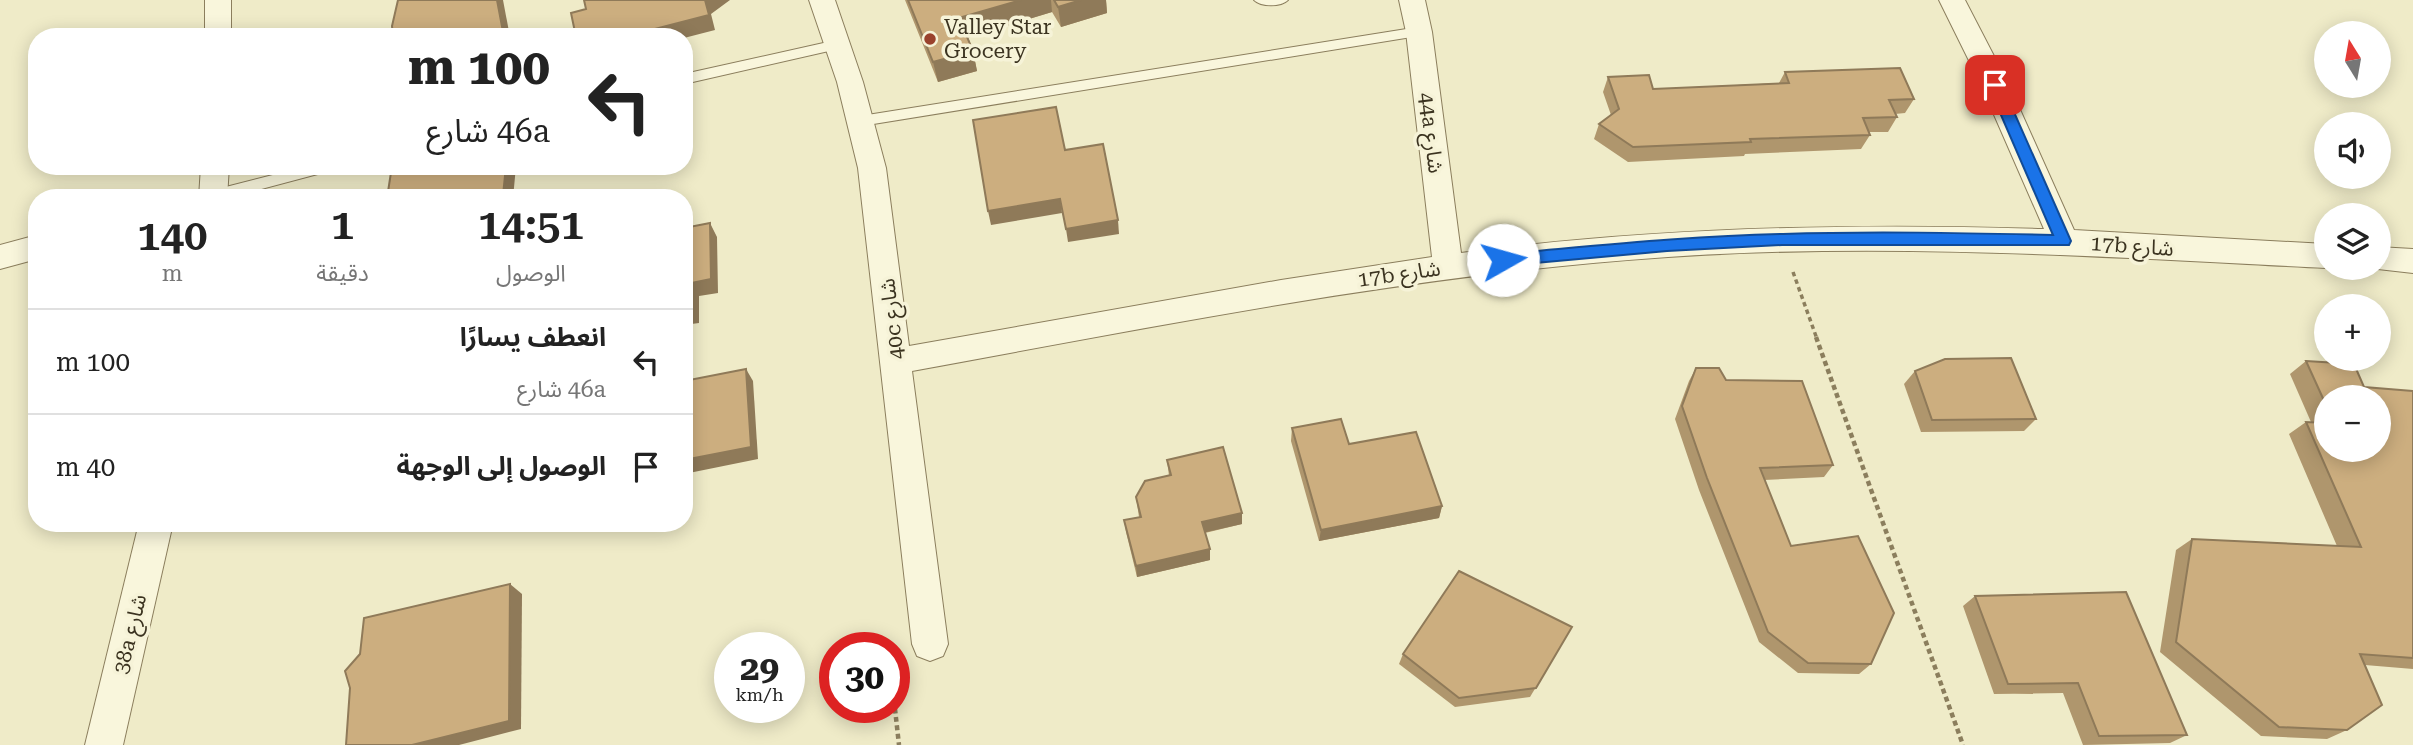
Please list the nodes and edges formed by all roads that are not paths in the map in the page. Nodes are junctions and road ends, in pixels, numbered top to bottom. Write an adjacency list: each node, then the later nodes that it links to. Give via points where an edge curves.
1 (219, 0): 7 (street)
2 (822, 0): 9 (street, 40c شارع)
3 (1260, 0): 4 (lane)
4 (1282, 0)
5 (1412, 0): 8 (street, 44a شارع)
6 (1952, 0): 14 (street)
7 (218, 28)
8 (1419, 32): 11 (lane); 20 (street, 44a شارع)
9 (837, 45): 10 (lane); 11 (street, 40c شارع)
10 (693, 77)
11 (861, 121): 21 (street, 40c شارع, via 880,218)
12 (295, 175): 13 (lane)
13 (242, 189)
14 (2063, 241): 16 (street, 17b شارع); 20 (street, 17b شارع, via 1782,240)
15 (28, 249): 17 (street)
16 (2314, 255)
17 (0, 257)
18 (2391, 260): 19 (street)
19 (2413, 261)
20 (1448, 266): 21 (street, 17b شارع)
21 (897, 361): 23 (street, 40c شارع)
22 (154, 532): 24 (street, 38a شارع)
23 (930, 644)
24 (104, 745)

